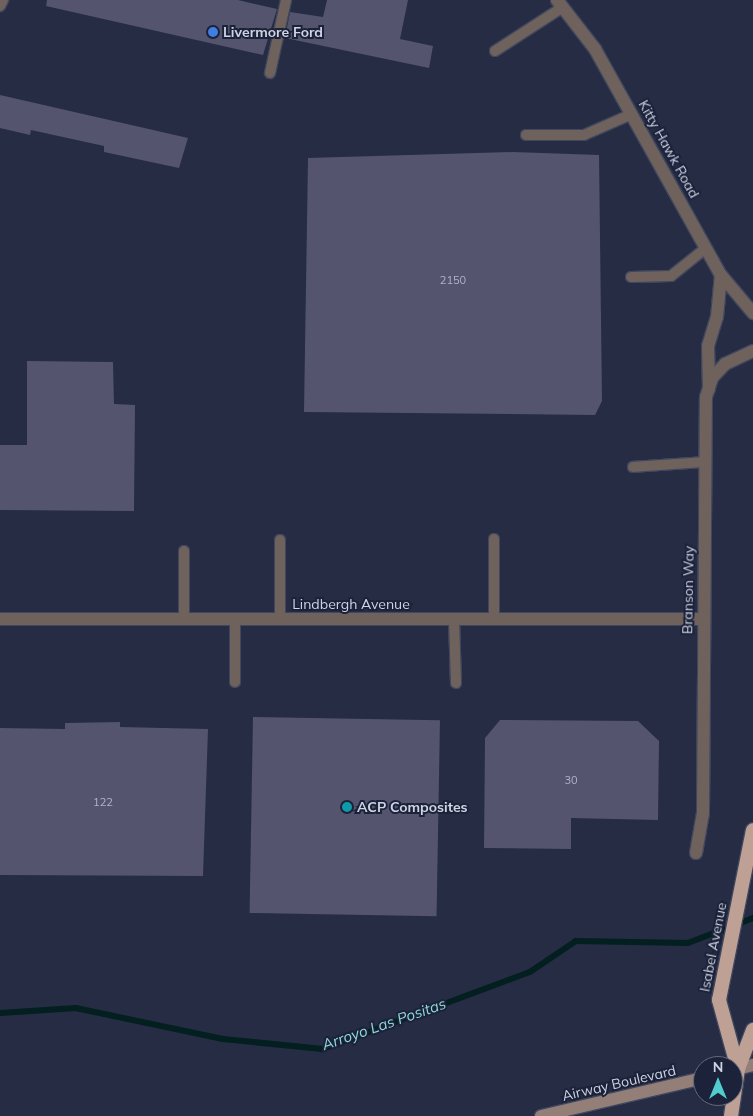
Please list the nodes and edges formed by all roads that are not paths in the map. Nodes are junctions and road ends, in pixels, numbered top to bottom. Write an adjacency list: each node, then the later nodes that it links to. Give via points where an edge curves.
1 (3, 0): 4 (lane)
2 (286, 0): 6 (lane)
3 (560, 4): 5 (lane); 7 (street, Kitty Hawk Road, via 595,49)
4 (0, 6)
5 (495, 51)
6 (270, 72)
7 (632, 114): 8 (lane, via 584,135); 9 (street, Kitty Hawk Road)
8 (526, 135)
9 (706, 248): 10 (street, Kitty Hawk Road); 11 (lane, via 671,276)
10 (721, 275): 12 (street, Kitty Hawk Road); 14 (street, via 717,318 708,346)
11 (631, 277)
12 (753, 313)
13 (753, 351): 14 (street, Branson Way, via 725,364 712,378)
14 (709, 389): 15 (street, Branson Way)
15 (705, 462): 16 (lane); 26 (street, Branson Way)
16 (633, 467)
17 (494, 539): 25 (lane)
18 (280, 540): 23 (lane)
19 (184, 551): 21 (lane)
20 (0, 619): 21 (street, Lindbergh Avenue)
21 (184, 619): 22 (street, Lindbergh Avenue)
22 (235, 619): 23 (street, Lindbergh Avenue); 27 (lane)
23 (280, 619): 24 (street, Lindbergh Avenue)
24 (454, 619): 25 (street, Lindbergh Avenue); 28 (lane)
25 (494, 620): 26 (street, Lindbergh Avenue)
26 (703, 620): 30 (street, Branson Way, via 702,813)
27 (235, 682)
28 (456, 683)
29 (753, 830): 32 (highway, Isabel Avenue, via 719,1000)
30 (696, 853)
31 (753, 1030): 33 (highway, Isabel Avenue)
32 (733, 1056)
33 (742, 1056)
34 (693, 1080): 35 (main road, Airway Boulevard)
35 (541, 1116)

